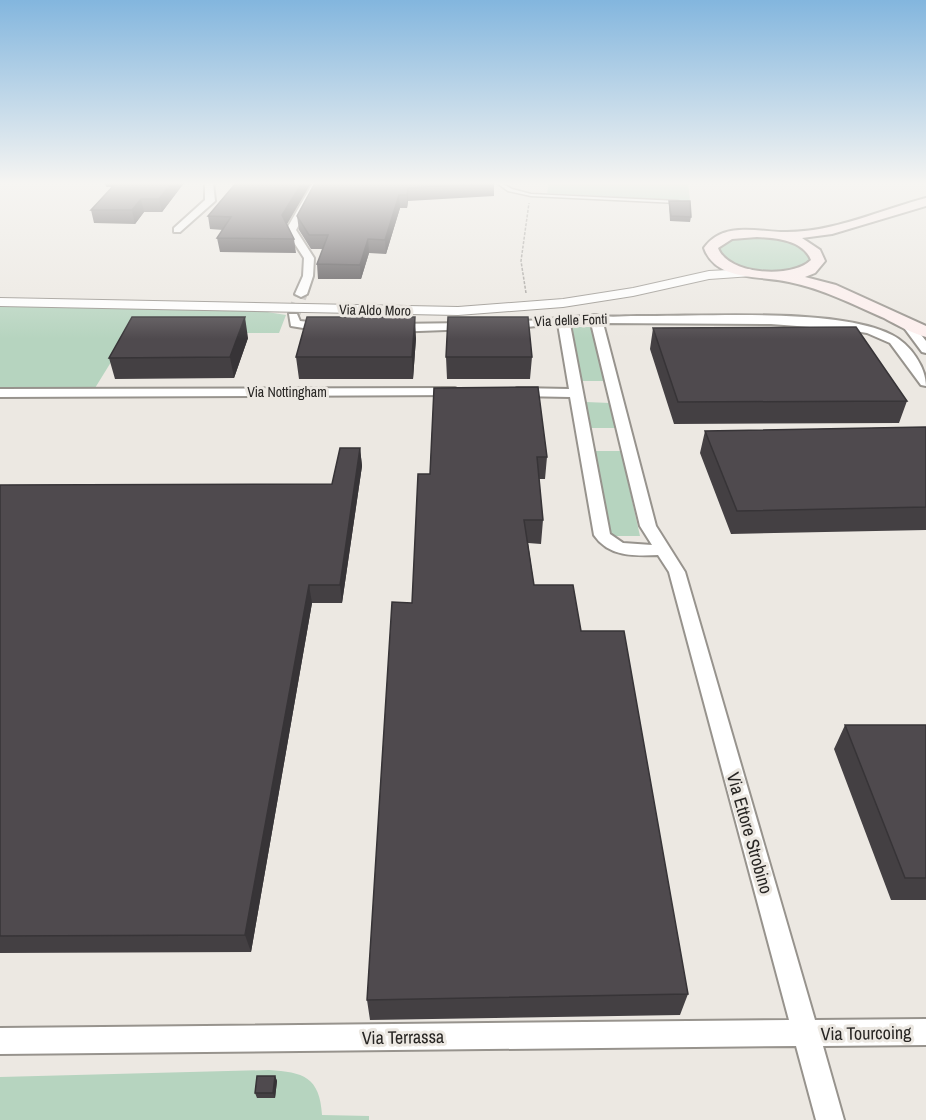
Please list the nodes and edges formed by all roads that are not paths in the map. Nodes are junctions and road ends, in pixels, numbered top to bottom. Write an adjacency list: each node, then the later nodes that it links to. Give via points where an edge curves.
1 (295, 235): 10 (street, via 310,264)
2 (736, 235): 5 (main road, via 713,245)
3 (775, 235): 6 (main road, via 798,242)
4 (840, 235): 6 (main road)
5 (714, 256): 7 (main road); 9 (street, Via Aldo Moro, via 699,266 658,279 584,293 497,301 418,303)
6 (815, 258): 8 (main road, via 804,273); 16 (main road, via 835,283)
7 (748, 273): 8 (main road); 11 (street, Via Aldo Moro, via 709,275 563,303 458,310)
8 (781, 276): 15 (main road, via 831,288)
9 (0, 294)
10 (301, 294)
11 (0, 302)
12 (293, 316): 17 (street, via 300,326)
13 (596, 318): 14 (street, Via delle Fonti); 21 (street, Via delle Fonti, via 820,324 868,330 897,342); 26 (street, Via Ettore Strobino, via 648,526)
14 (563, 319): 18 (street, Via delle Fonti, via 488,327); 25 (street)
15 (906, 323): 19 (main road); 20 (street)
16 (926, 325)
17 (343, 328)
18 (375, 328)
19 (926, 332)
20 (926, 349)
21 (926, 382)
22 (468, 392): 24 (street, Via Nottingham)
23 (501, 392): 25 (street)
24 (0, 393)
25 (575, 393): 26 (street, via 604,539 622,548)
26 (662, 550): 28 (street, Via Ettore Strobino, via 677,572)
27 (926, 1032): 28 (street, Via Tourcoing)
28 (806, 1034): 29 (street, Via Terrassa); 30 (street, Via Ettore Strobino)
29 (0, 1041)
30 (830, 1120)

